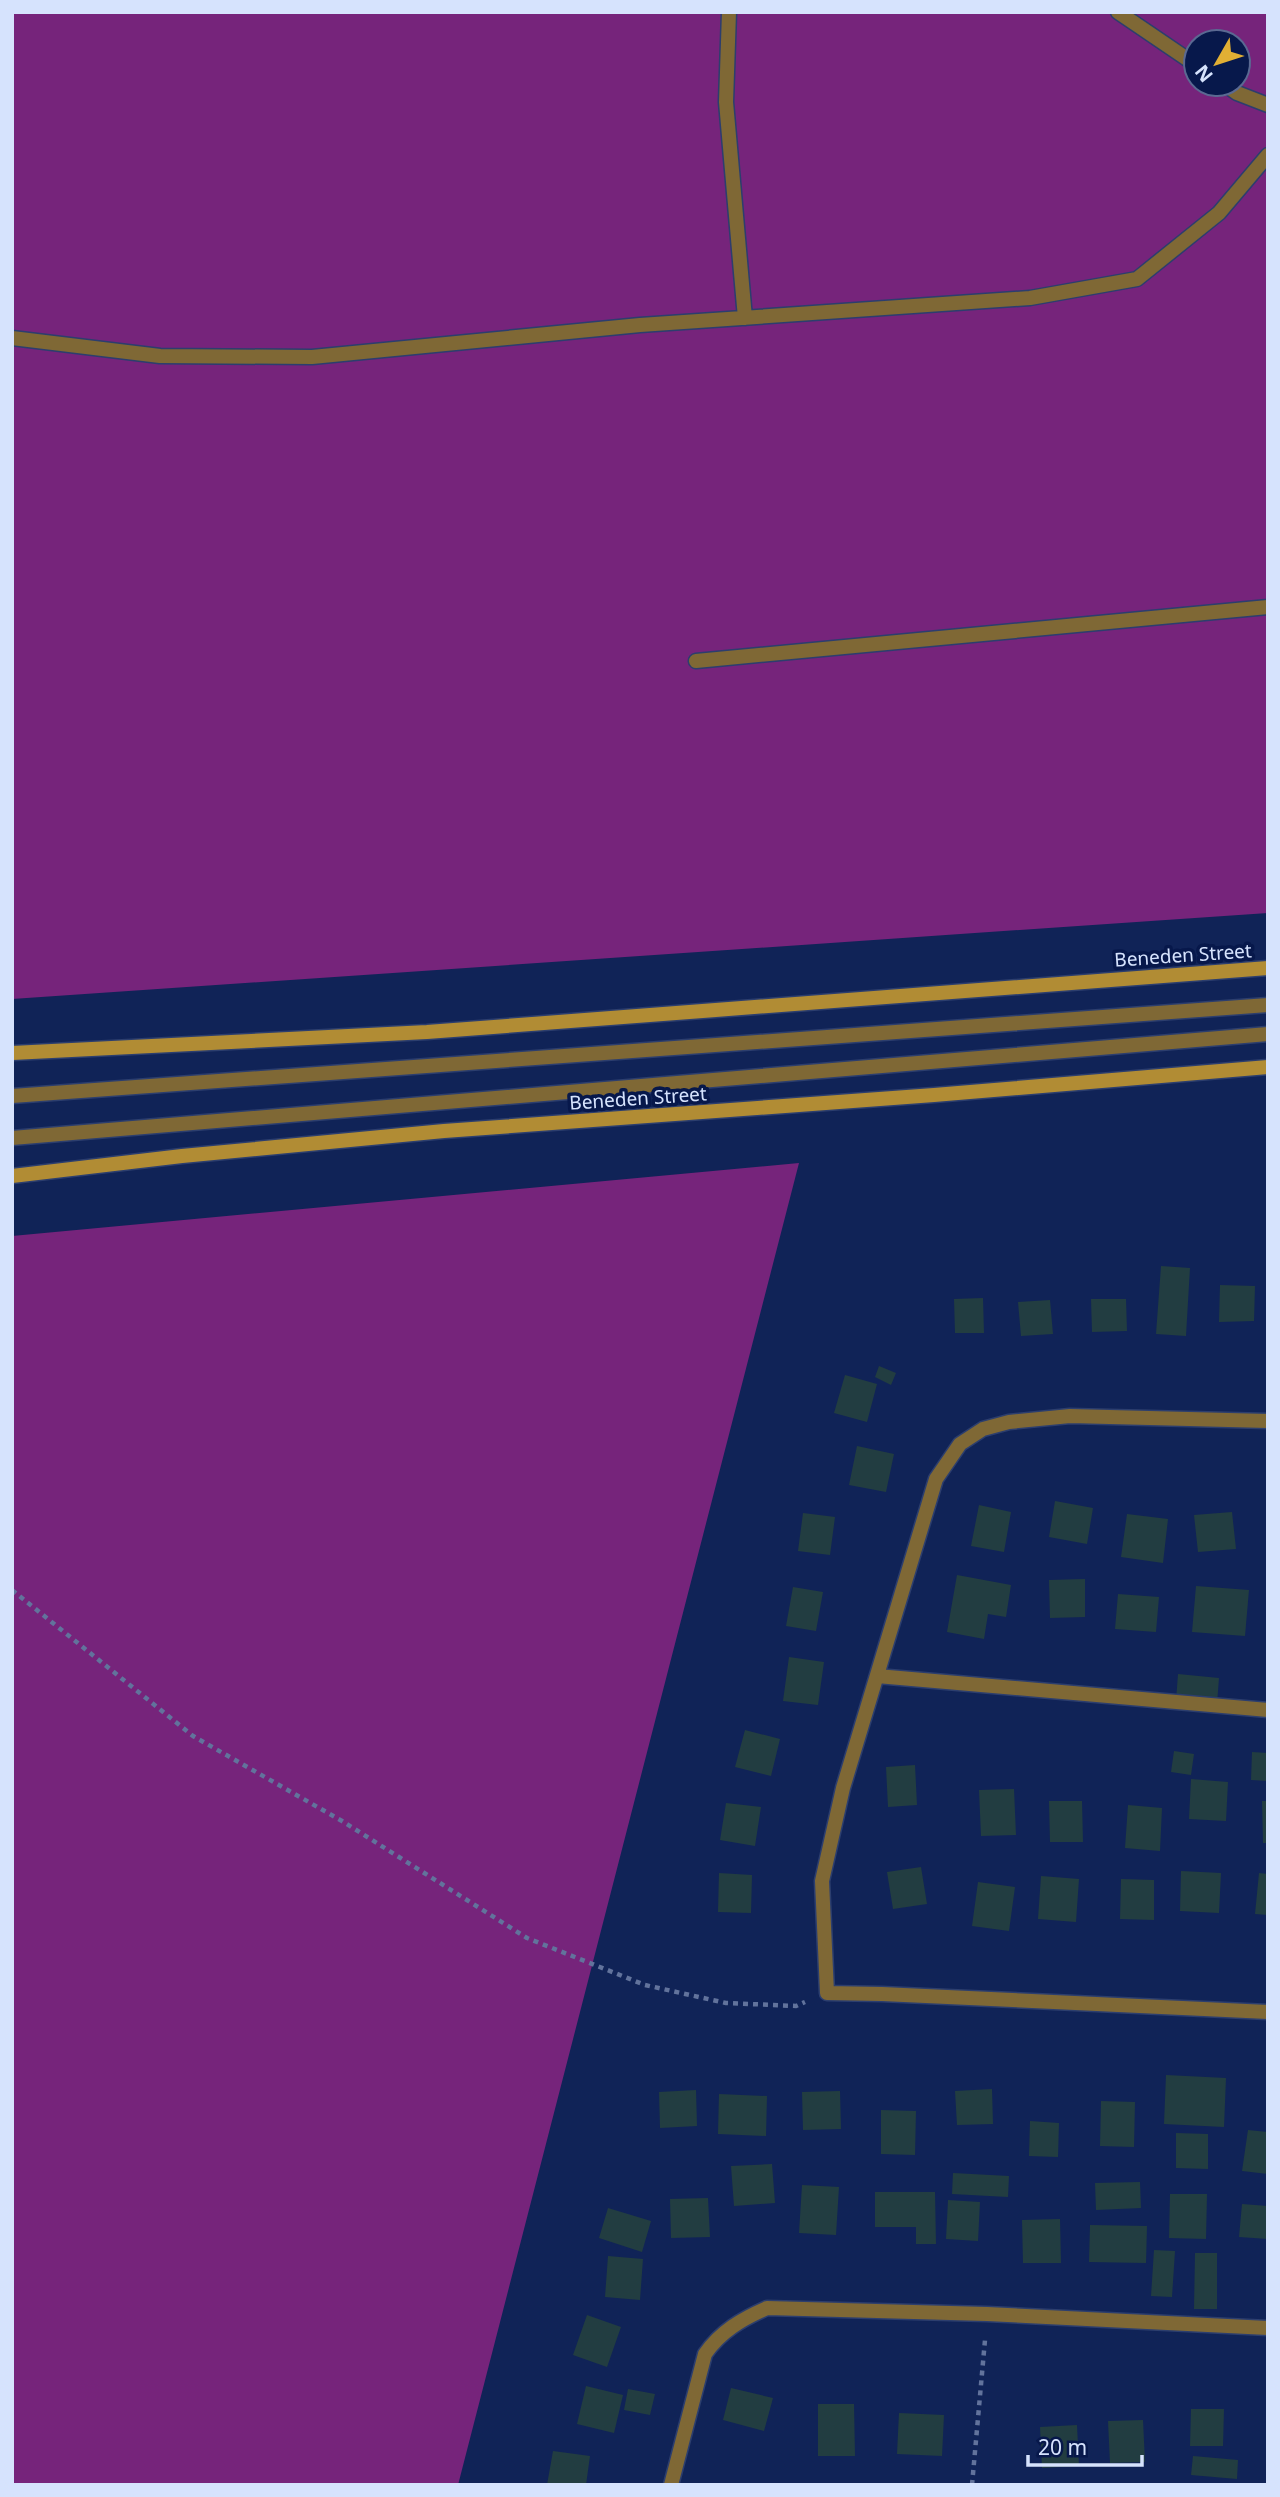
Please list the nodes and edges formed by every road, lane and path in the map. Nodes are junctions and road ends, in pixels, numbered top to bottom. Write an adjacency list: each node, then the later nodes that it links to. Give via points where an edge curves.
1 (729, 12): 7 (street, via 726,102)
2 (1118, 12): 3 (street)
3 (1182, 55)
4 (1251, 98): 5 (street)
5 (1268, 104)
6 (1268, 155): 7 (street, via 1219,213 1137,279 1030,298)
7 (745, 318): 8 (street, via 312,358 160,356)
8 (12, 338)
9 (1268, 607): 10 (street)
10 (696, 661)
11 (1268, 968): 14 (main road, Beneden Street, via 428,1032)
12 (1268, 1005): 16 (street)
13 (1268, 1034): 17 (street)
14 (12, 1053)
15 (1268, 1067): 18 (main road, Beneden Street, via 444,1131)
16 (12, 1096)
17 (12, 1138)
18 (12, 1176)
19 (1268, 1421): 21 (street, via 1070,1416 983,1429 960,1444 936,1479)
20 (12, 1590): 23 (path, via 193,1736 342,1821 527,1938 645,1985 726,2003 796,2006)
21 (877, 1676): 22 (street); 23 (street, via 843,1788 822,1881)
22 (1268, 1710)
23 (827, 1993): 24 (street)
24 (1268, 2012)
25 (987, 2314): 26 (street); 27 (street, via 768,2308 746,2317 715,2339 705,2354); 28 (path)
26 (1268, 2328)
27 (671, 2485)
28 (972, 2485)

